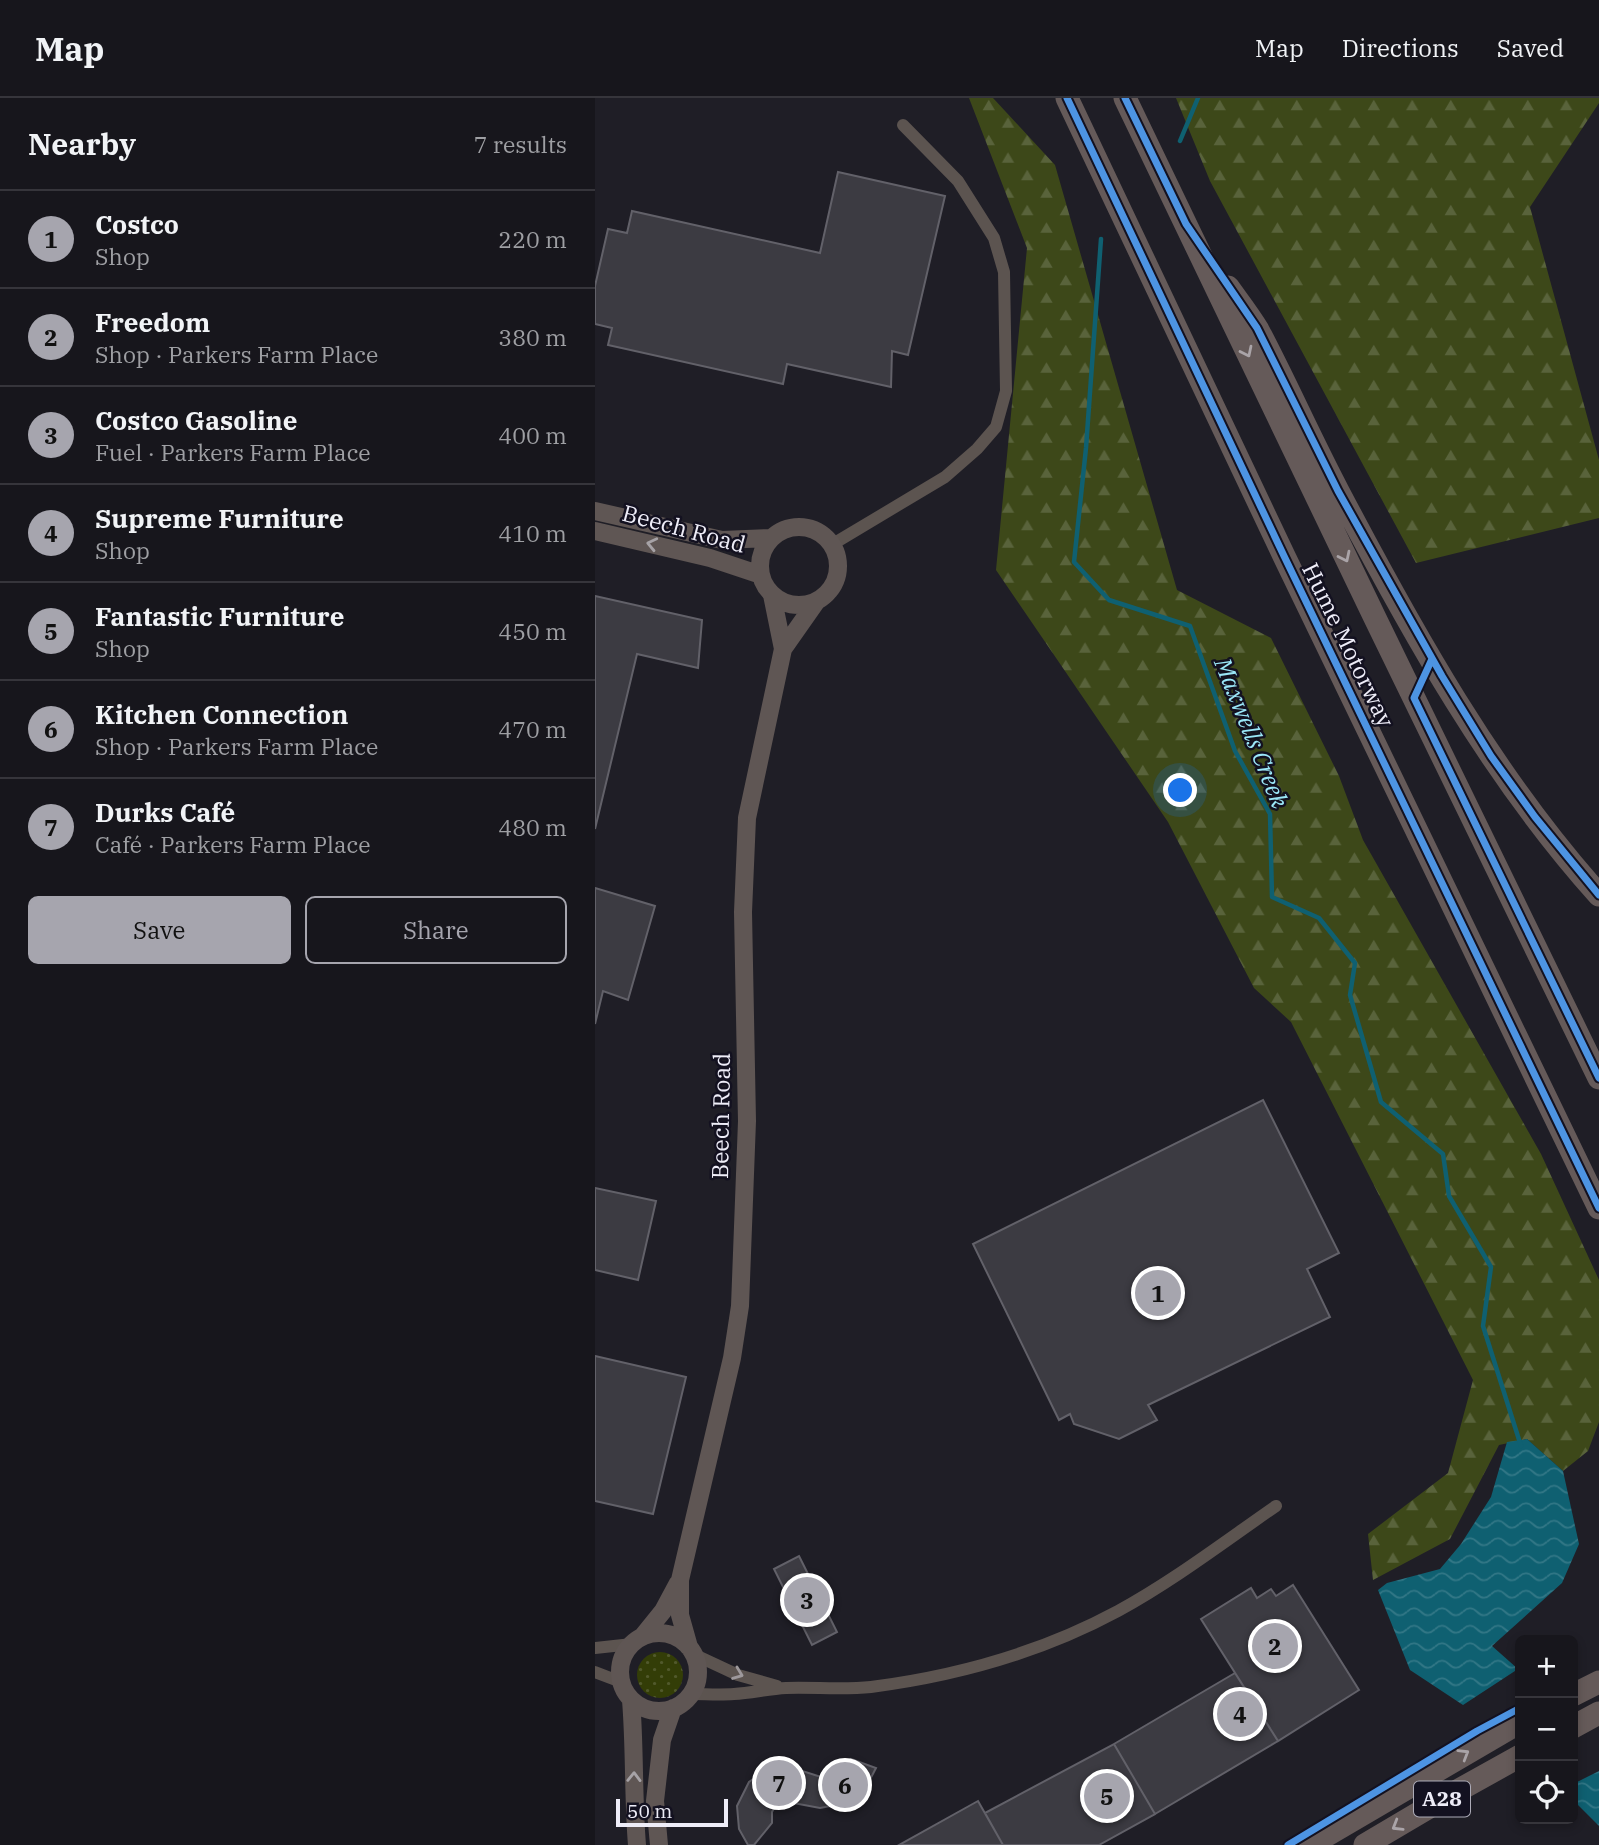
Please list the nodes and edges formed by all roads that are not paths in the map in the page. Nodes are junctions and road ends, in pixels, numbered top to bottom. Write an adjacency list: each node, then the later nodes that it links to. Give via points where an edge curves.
1 (1067, 98): 15 (highway, Hume Motorway)
2 (1125, 98): 4 (highway, Hume Motorway)
3 (903, 125): 8 (street, via 958,181 994,238 1004,272 1006,391 996,427 977,449 945,477)
4 (1186, 224): 13 (highway, via 1257,328 1338,491 1484,745); 14 (highway, Hume Motorway, one-way to 14)
5 (595, 511): 7 (main road, Beech Road, via 722,540)
6 (595, 531): 9 (main road, Beech Road, one-way to 6)
7 (771, 538): 8 (main road, via 792,527 803,527); 9 (main road, via 760,562)
8 (833, 544): 11 (main road, via 839,570 828,594)
9 (761, 575): 10 (main road)
10 (772, 595): 11 (main road, via 793,606); 12 (main road, Beech Road)
11 (816, 602): 12 (main road, Beech Road)
12 (783, 649): 17 (main road, Beech Road, via 747,818 743,912 747,1121 740,1306)
13 (1599, 895)
14 (1599, 1077)
15 (1599, 1208)
16 (1276, 1506): 24 (street, via 1159,1587 1043,1646 999,1662 907,1681 869,1687)
17 (680, 1580): 18 (main road, Beech Road, via 663,1611); 20 (main road, Beech Road, via 680,1615)
18 (637, 1641): 19 (street); 20 (main road, via 667,1634); 22 (main road, via 624,1655)
19 (595, 1648)
20 (691, 1650): 24 (street, one-way to 24, via 738,1675); 26 (main road, via 698,1674)
21 (595, 1672): 22 (street)
22 (621, 1682): 27 (main road)
23 (1599, 1682): 25 (highway)
24 (785, 1688): 26 (street, via 732,1695)
25 (1578, 1692)
26 (691, 1694): 28 (main road)
27 (631, 1700): 28 (main road, via 648,1710); 33 (main road, one-way to 27)
28 (673, 1708): 34 (main road, via 663,1740 655,1801)
29 (1598, 1713): 30 (highway)
30 (1578, 1724)
31 (1515, 1725): 35 (highway, A28, one-way to 31)
32 (1515, 1759): 36 (highway, A28, one-way to 36)
33 (637, 1845)
34 (659, 1845)
35 (1310, 1845)
36 (1365, 1845)

